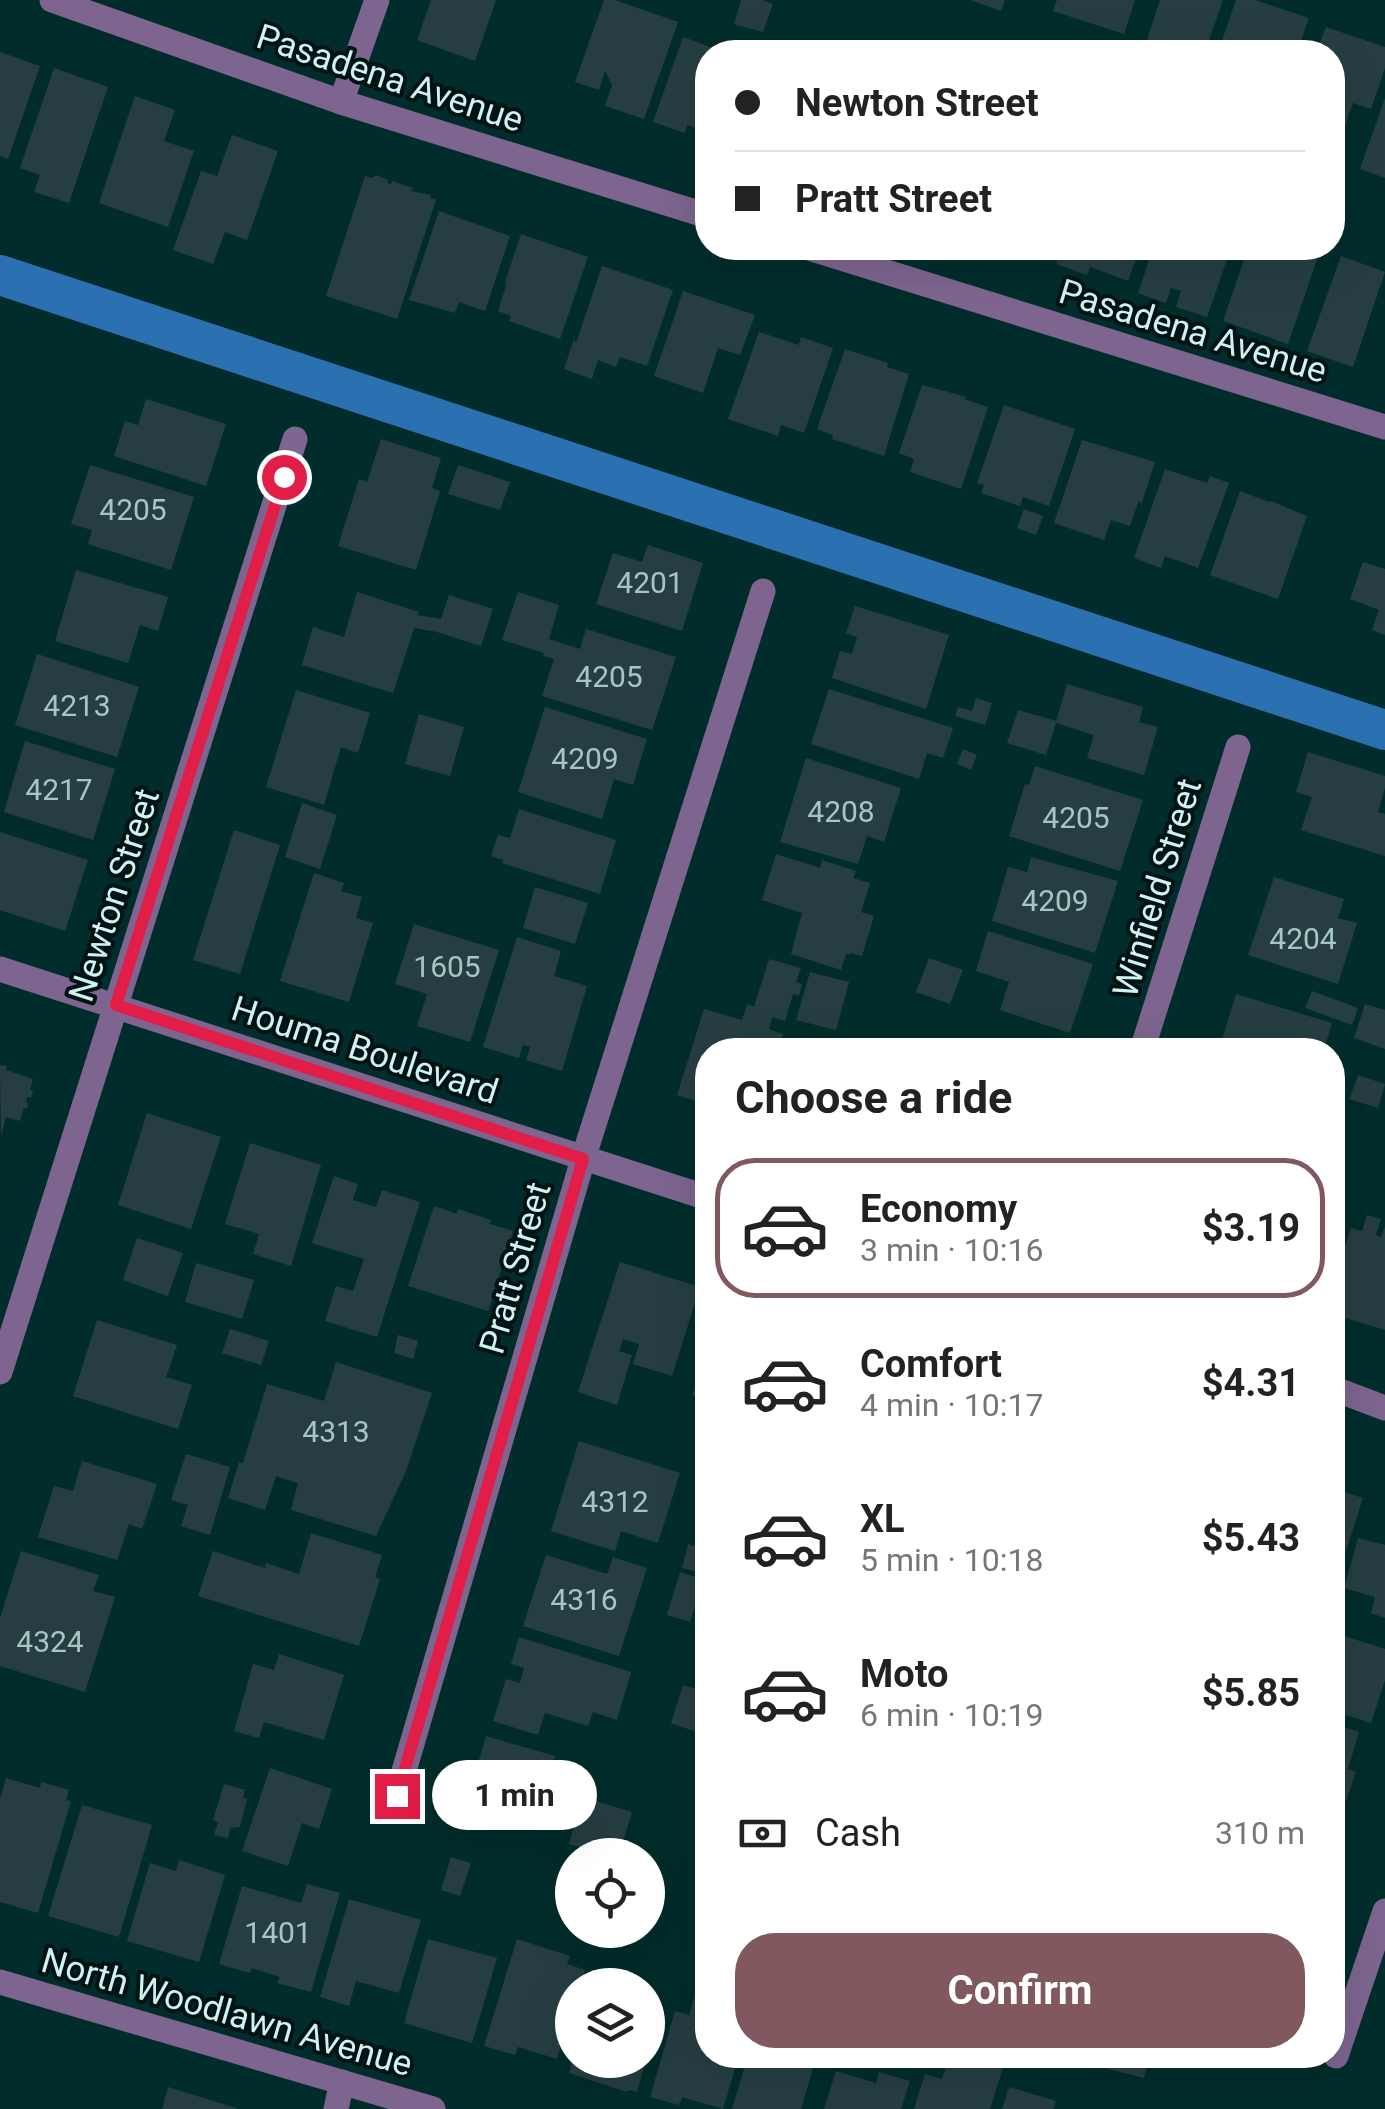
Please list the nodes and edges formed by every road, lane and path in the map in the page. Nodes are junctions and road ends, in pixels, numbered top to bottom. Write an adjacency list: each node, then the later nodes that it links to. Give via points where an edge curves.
1 (52, 0): 3 (street, Pasadena Avenue)
2 (377, 0): 3 (street)
3 (341, 102): 4 (street, Pasadena Avenue)
4 (695, 212)
5 (847, 260): 6 (street, Pasadena Avenue)
6 (1385, 425)
7 (295, 439): 11 (street, Newton Street)
8 (763, 591): 13 (street, Pratt Street)
9 (1238, 747): 12 (street, Winfield Street)
10 (0, 969): 11 (street, Houma Boulevard)
11 (116, 1005): 13 (street, Houma Boulevard); 15 (street, Newton Street)
12 (1146, 1038)
13 (583, 1159): 14 (street, Houma Boulevard); 18 (street, Pratt Street)
14 (695, 1194)
15 (0, 1372)
16 (1345, 1393): 17 (street)
17 (1385, 1408)
18 (397, 1796)
19 (1385, 1911): 21 (street)
20 (0, 1982): 22 (street, North Woodlawn Avenue)
21 (1345, 2029)
22 (342, 2082): 23 (street); 24 (street, North Woodlawn Avenue)
23 (336, 2109)
24 (434, 2109)

